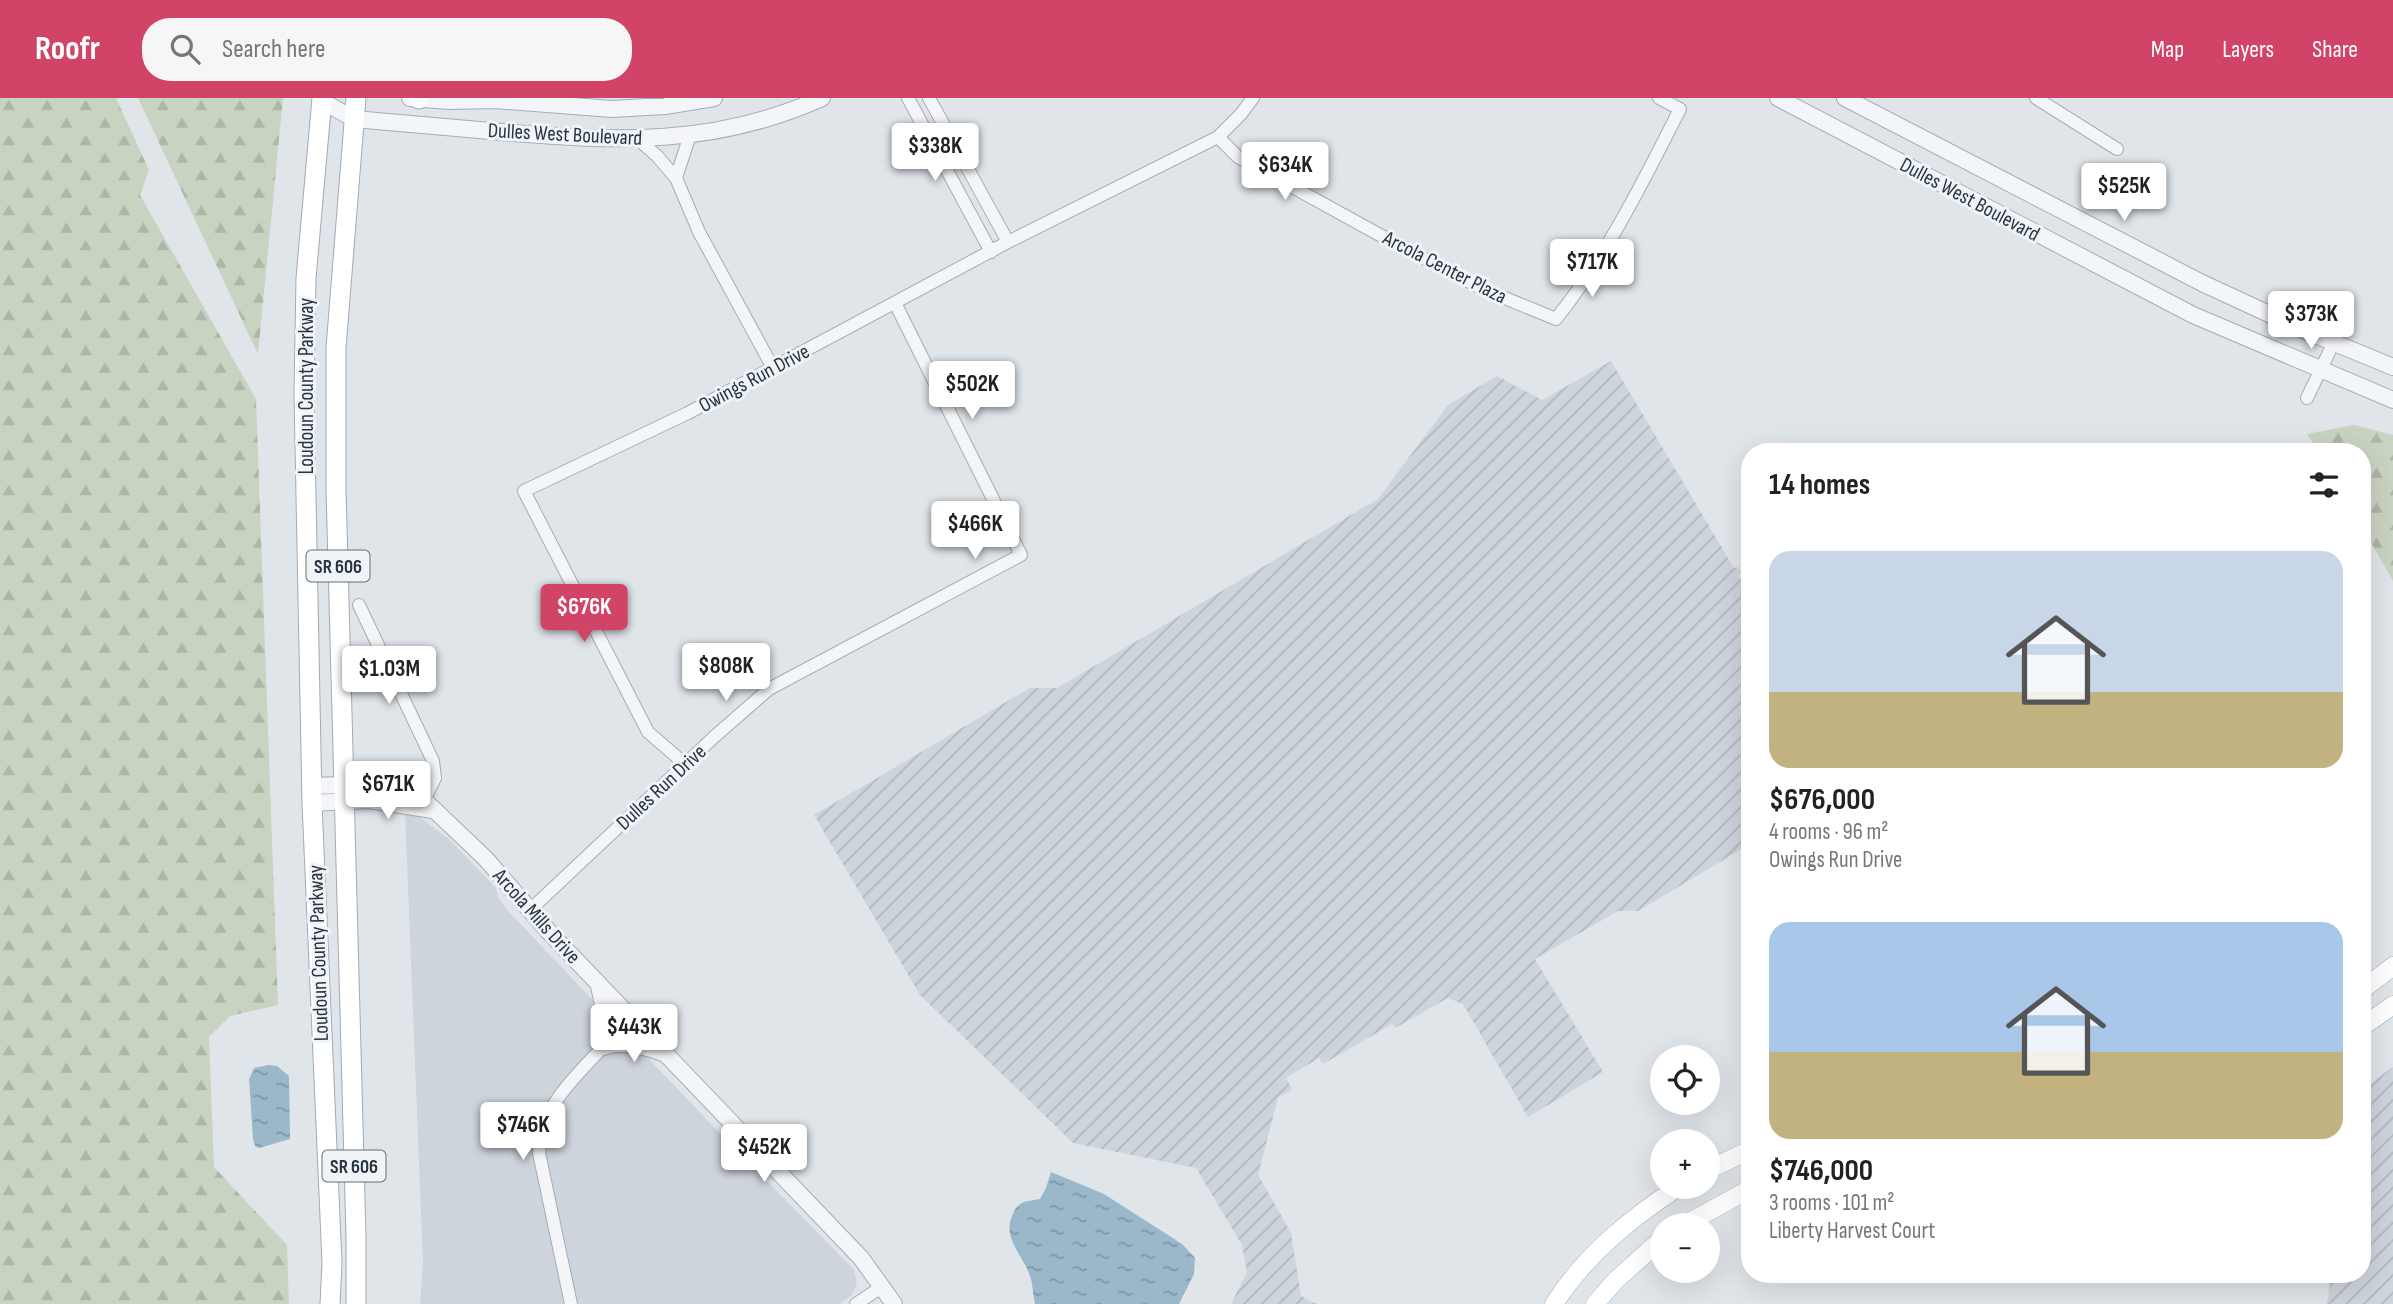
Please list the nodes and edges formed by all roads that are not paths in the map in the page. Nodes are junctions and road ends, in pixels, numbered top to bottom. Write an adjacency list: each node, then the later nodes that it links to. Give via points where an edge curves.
1 (356, 98): 14 (main road, Loudoun County Parkway / SR 606)
2 (410, 98): 3 (street, Dulles West Boulevard)
3 (418, 98): 4 (street, Dulles West Boulevard, via 612,108)
4 (714, 98)
5 (822, 98): 16 (street, Dulles West Boulevard, via 744,126)
6 (908, 98): 22 (street)
7 (929, 98): 21 (street)
8 (1253, 98): 17 (street, Owings Run Drive)
9 (1659, 98): 17 (street, Arcola Center Plaza, via 1680,109 1633,202 1556,319 1483,289 1378,234 1238,157)
10 (1778, 98): 15 (street, Dulles West Boulevard)
11 (2036, 98): 19 (street)
12 (327, 99): 14 (street, Dulles West Boulevard); 34 (main road, Loudoun County Parkway / SR 606, via 308,242 304,349)
13 (1850, 99): 15 (street); 25 (street, Dulles West Boulevard, via 2189,276)
14 (354, 119): 18 (street, Dulles West Boulevard); 33 (main road, Loudoun County Parkway / SR 606, via 336,348)
15 (1838, 130): 28 (street, Dulles West Boulevard, via 2193,315)
16 (690, 135): 18 (street, Dulles West Boulevard); 20 (street)
17 (1218, 137): 21 (street, Owings Run Drive)
18 (639, 140): 20 (street)
19 (2117, 149)
20 (676, 178): 26 (street, via 699,232)
21 (1008, 242): 22 (street, Owings Run Drive)
22 (991, 251): 23 (street, Owings Run Drive)
23 (895, 303): 26 (street, Owings Run Drive); 32 (street, Dulles Run Drive, via 1021,555 779,682)
24 (2344, 319): 25 (street)
25 (2334, 342): 27 (street, Dulles West Boulevard); 28 (street)
26 (773, 368): 32 (street, Owings Run Drive, via 524,491 648,732)
27 (2393, 368)
28 (2320, 370): 29 (street); 30 (street, Dulles West Boulevard)
29 (2307, 398)
30 (2393, 400)
31 (359, 605): 35 (street, via 433,761 435,778)
32 (685, 764): 36 (street, Dulles Run Drive)
33 (343, 793): 34 (street, Arcola Mills Drive); 35 (street, Arcola Mills Drive, via 393,787 415,793); 52 (main road, Loudoun County Parkway / SR 606)
34 (311, 794): 51 (main road, Loudoun County Parkway / SR 606, via 332,1263)
35 (425, 806): 36 (street, Arcola Mills Drive, via 479,852)
36 (530, 910): 38 (street, Arcola Mills Drive)
37 (2393, 966): 39 (main road)
38 (598, 983): 42 (street, via 606,1014); 43 (street, Arcola Mills Drive)
39 (2371, 983)
40 (2393, 1005): 41 (main road)
41 (2371, 1021)
42 (603, 1047): 43 (street, via 620,1043); 53 (street, via 554,1103 539,1141)
43 (665, 1054): 50 (street, Arcola Mills Drive)
44 (1741, 1154): 45 (main road)
45 (1720, 1164)
46 (1741, 1194): 48 (main road)
47 (1661, 1199): 56 (main road, via 1595,1251)
48 (1706, 1213)
49 (1650, 1250): 57 (main road)
50 (883, 1286): 54 (street); 55 (street, Arcola Mills Drive)
51 (330, 1304)
52 (356, 1304)
53 (571, 1304)
54 (856, 1304)
55 (894, 1304)
56 (1554, 1304)
57 (1595, 1304)

